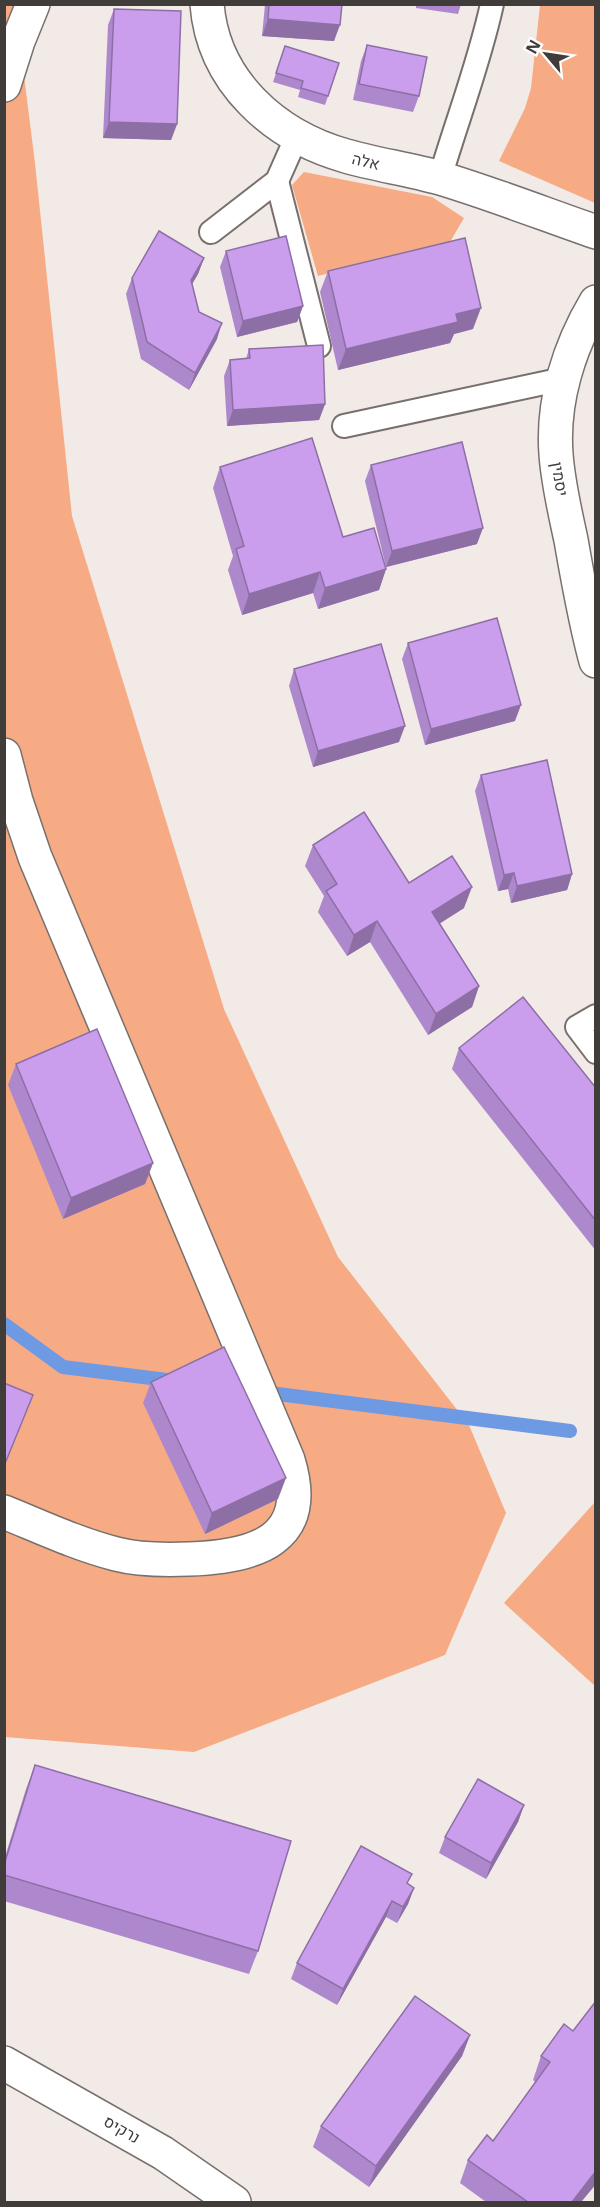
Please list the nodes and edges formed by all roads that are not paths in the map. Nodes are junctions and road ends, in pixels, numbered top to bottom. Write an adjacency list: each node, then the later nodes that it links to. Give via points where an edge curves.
1 (207, 4): 5 (street, אלה, via 218,51 233,81 254,106)
2 (492, 4): 6 (lane, via 471,85)
3 (29, 7): 4 (street)
4 (4, 85)
5 (297, 136): 6 (street, אלה, via 344,156); 7 (lane)
6 (440, 178): 9 (street, אלה)
7 (277, 181): 8 (lane); 11 (lane)
8 (211, 232)
9 (596, 232)
10 (596, 302): 12 (street, יסמין, via 581,328)
11 (319, 346)
12 (563, 380): 13 (lane); 14 (street, יסמין, via 555,429 558,475)
13 (344, 426)
14 (596, 661)
15 (4, 755): 18 (street, via 35,858 288,1460 294,1493 289,1518 275,1537 244,1553 211,1558 117,1554)
16 (596, 1017): 17 (lane, via 577,1027)
17 (596, 1053)
18 (4, 1512)
19 (4, 2064): 20 (street, נרקיס, via 128,2133)
20 (234, 2202)

